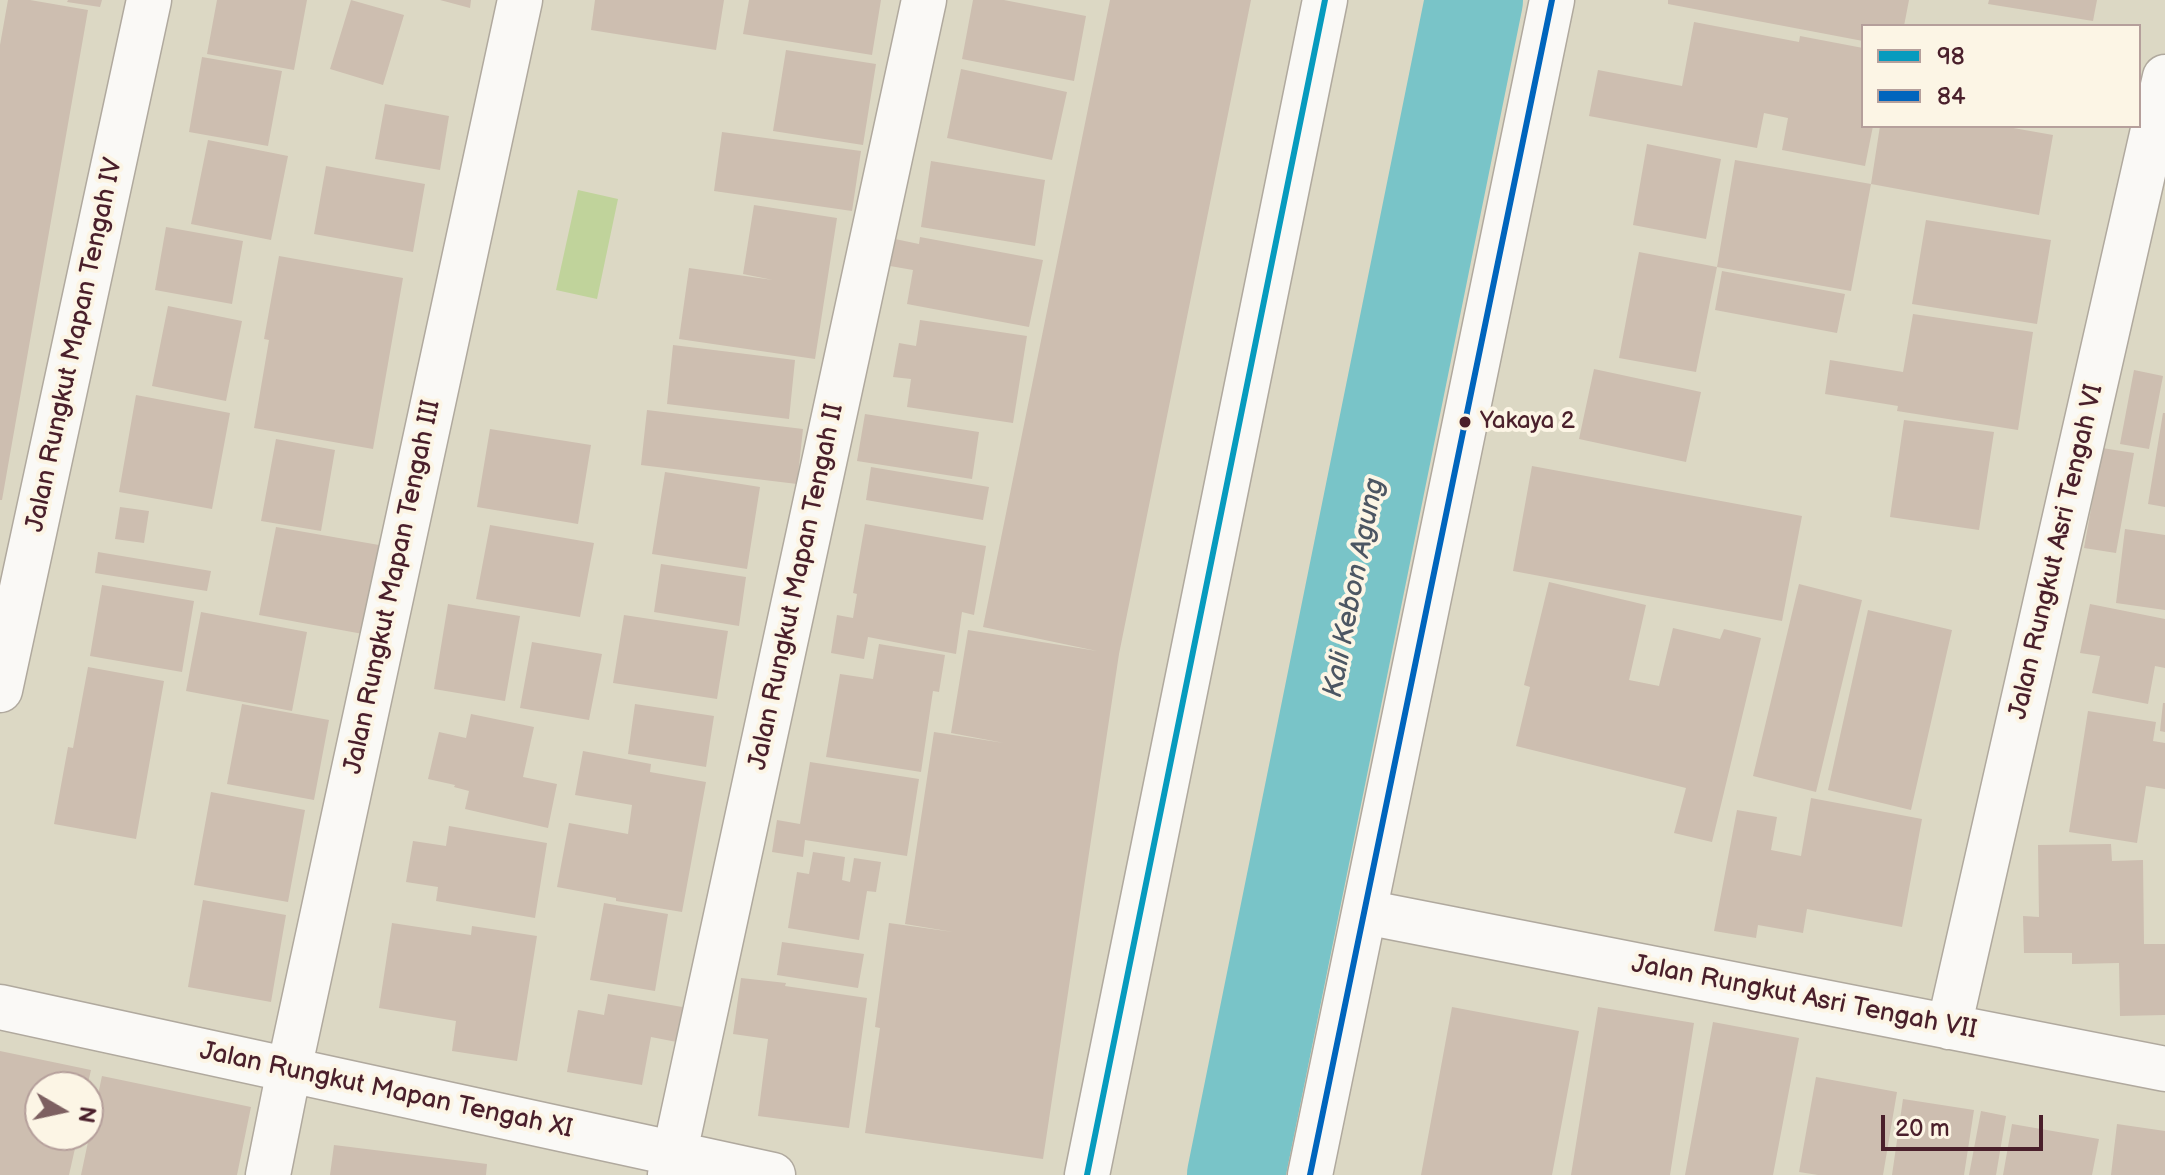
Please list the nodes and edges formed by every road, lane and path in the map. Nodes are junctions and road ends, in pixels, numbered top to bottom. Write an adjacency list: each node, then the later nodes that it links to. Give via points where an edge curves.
1 (149, 0): 7 (street, Jalan Rungkut Mapan Tengah IV)
2 (520, 0): 12 (street, Jalan Rungkut Mapan Tengah III)
3 (924, 0): 13 (street, Jalan Rungkut Mapan Tengah II)
4 (1325, 0): 16 (street)
5 (1552, 0): 8 (street)
6 (2165, 77): 10 (street, Jalan Rungkut Asri Tengah VI)
7 (0, 690)
8 (1365, 912): 10 (street, Jalan Rungkut Asri Tengah VII); 17 (street)
9 (0, 1007): 12 (street, Jalan Rungkut Mapan Tengah XI)
10 (1949, 1027): 11 (street, Jalan Rungkut Asri Tengah VII)
11 (2165, 1069)
12 (289, 1070): 13 (street, Jalan Rungkut Mapan Tengah XI); 14 (street, Jalan Rungkut Mapan Tengah III)
13 (673, 1164): 15 (street, Jalan Rungkut Mapan Tengah XI)
14 (268, 1175)
15 (773, 1175)
16 (1087, 1175)
17 (1310, 1175)

